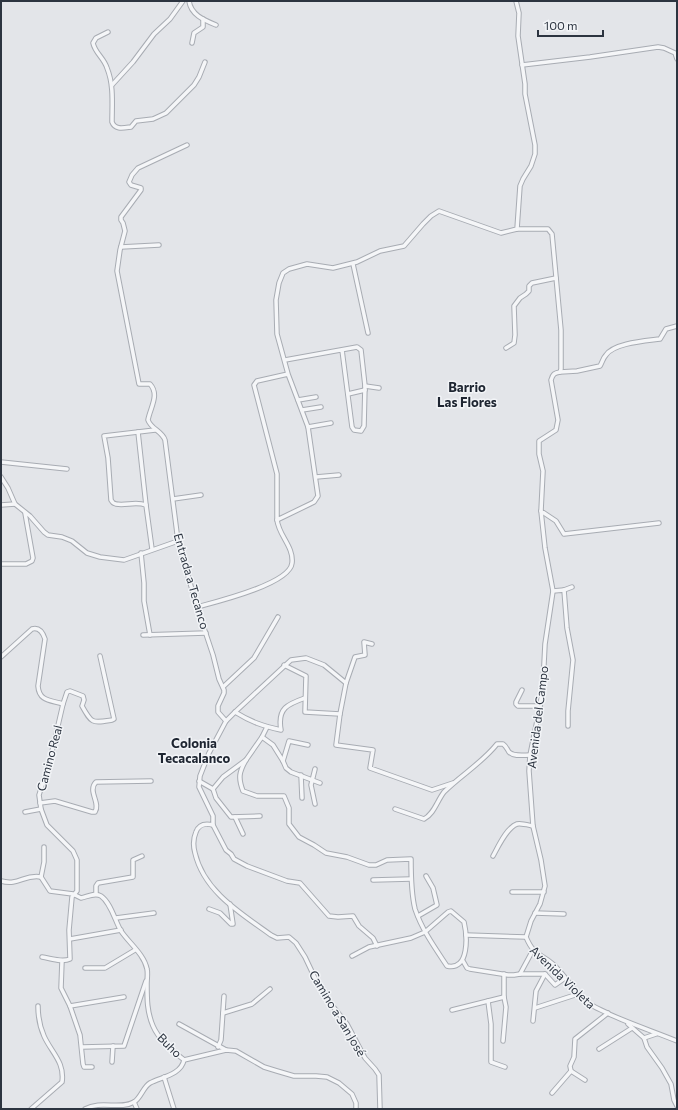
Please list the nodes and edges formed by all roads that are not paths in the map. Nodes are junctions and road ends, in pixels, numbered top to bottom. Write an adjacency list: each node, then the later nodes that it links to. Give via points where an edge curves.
1 (184, 1): 12 (street)
2 (189, 1): 4 (street, via 195,14)
3 (516, 1): 11 (street)
4 (203, 19): 5 (street); 7 (street, via 203,27 194,33)
5 (216, 25)
6 (108, 32): 12 (street, via 96,38 93,43 94,49 107,66)
7 (192, 43)
8 (676, 53): 9 (street); 11 (street, via 658,47)
9 (677, 59)
10 (205, 62): 12 (street, via 194,85 166,113 148,120 136,121 131,127 117,128 112,122)
11 (522, 65): 14 (street, via 535,154 520,186)
12 (112, 85)
13 (187, 146): 16 (street, via 138,168 132,175 129,182 141,190 121,217 125,228)
14 (517, 229): 17 (street, via 501,233 439,211 423,224 404,246 380,251); 18 (street, via 550,231)
15 (159, 245): 16 (street)
16 (121, 247): 35 (street, Entrada a Tecanco, via 118,271 139,384 150,384 152,387 154,401 148,420)
17 (353, 264): 20 (street); 23 (street, via 333,268 307,264 284,273 278,288 276,323)
18 (556, 278): 21 (street, via 532,283 526,294 520,298 513,308 514,343); 24 (street, via 561,330)
19 (677, 326): 24 (street, via 666,329 660,339 611,349 600,366)
20 (368, 333)
21 (506, 348)
22 (342, 350): 23 (street); 26 (street, via 357,347 361,350); 28 (street)
23 (285, 360): 25 (street)
24 (560, 372): 47 (street, Avenida del Campo, via 552,375 551,380 558,420 556,430 539,442 543,471)
25 (288, 374): 30 (street); 49 (street, via 257,381 254,385 277,474)
26 (365, 388): 27 (street); 28 (street); 28 (street, via 364,426 361,431 352,427)
27 (379, 388)
28 (348, 394)
29 (316, 397): 30 (street)
30 (298, 400): 32 (street)
31 (322, 407): 32 (street)
32 (302, 410): 34 (street)
33 (331, 423): 34 (street)
34 (308, 427): 41 (street)
35 (155, 430): 36 (street); 43 (street, Entrada a Tecanco, via 165,440)
36 (138, 432): 46 (street); 46 (street, via 104,436 111,500 116,504 136,502)
37 (1, 462): 38 (street)
38 (67, 468)
39 (339, 475): 41 (street)
40 (1, 477): 44 (street)
41 (316, 477): 49 (street, via 318,496 314,502)
42 (201, 495): 43 (street)
43 (173, 499): 51 (street, Entrada a Tecanco)
44 (15, 504): 45 (street); 48 (street)
45 (1, 505)
46 (146, 505): 52 (street)
47 (541, 511): 50 (street, via 556,521 564,534); 57 (street, Avenida del Campo)
48 (25, 513): 53 (street, via 48,535 72,541 87,553 124,560); 54 (street, via 32,561 26,564)
49 (277, 520): 58 (street, via 280,532 289,547 292,564 287,572 254,591)
50 (659, 523)
51 (178, 541): 52 (street); 58 (street, Entrada a Tecanco)
52 (152, 549): 53 (street)
53 (141, 553): 62 (street, via 144,601)
54 (1, 564)
55 (572, 587): 56 (street)
56 (564, 590): 57 (street); 76 (street, via 573,660)
57 (553, 591): 72 (street, Avenida del Campo)
58 (197, 607): 60 (street, Entrada a Tecanco)
59 (278, 618): 68 (street, via 254,658)
60 (206, 633): 62 (street); 68 (street, Entrada a Tecanco)
61 (143, 635): 62 (street)
62 (150, 635)
63 (372, 644): 67 (street, via 364,642 365,655 355,657)
64 (100, 656): 71 (street, via 114,719 97,722 91,720 82,706 83,696 70,691 66,694)
65 (1, 657): 71 (street, via 32,628 40,630 45,639 38,691 43,698)
66 (284, 665): 67 (street, via 291,660 306,658 324,665); 70 (street, via 306,676); 73 (street)
67 (346, 683): 74 (street)
68 (223, 687): 75 (street, via 224,693 218,712)
69 (522, 690): 72 (street, via 516,702 518,706)
70 (305, 698): 74 (street, via 304,712); 77 (street, via 289,704 282,712 281,730)
71 (63, 704): 92 (street, Camino Real, via 39,795)
72 (540, 706): 80 (street, Avenida del Campo)
73 (235, 712): 75 (street); 77 (street)
74 (340, 714): 89 (street, via 336,746 373,750 370,768 432,790)
75 (226, 721): 87 (street, via 209,753)
76 (568, 726)
77 (267, 727): 78 (street)
78 (262, 737): 81 (street); 82 (street, via 273,745)
79 (308, 745): 82 (street, via 289,741)
80 (530, 755): 89 (street, via 514,755 503,744 497,744 489,754); 100 (street, Avenida del Campo)
81 (246, 760): 90 (street, via 222,777); 107 (street, via 239,781 243,791 257,796 284,796 289,808 289,824 300,837 326,853 347,857 369,866 387,860 411,859)
82 (283, 761): 84 (street, via 291,772)
83 (315, 769): 85 (street)
84 (301, 775): 85 (street); 91 (street)
85 (311, 779): 88 (street); 93 (street)
86 (151, 781): 92 (street, via 96,782 93,786 97,808 95,812 55,801)
87 (199, 781): 90 (street); 99 (street, via 199,787 213,816)
88 (320, 783)
89 (453, 783): 95 (street, via 440,797 430,816 424,819)
90 (213, 789): 98 (street, via 216,798 231,817)
91 (302, 798)
92 (40, 803): 94 (street, Camino Real)
93 (315, 804)
94 (41, 809): 96 (street); 112 (street, Camino Real, via 46,825 73,851 77,860 77,891)
95 (395, 809)
96 (25, 812)
97 (260, 816): 98 (street)
98 (235, 817): 101 (street)
99 (213, 825): 114 (street, Camino a San José, via 198,827 194,835 194,847 199,868 209,883); 126 (street, via 226,850 234,859 287,881 300,883 330,916 353,916)
100 (533, 826): 104 (street, via 518,824 511,827); 111 (street, Avenida del Campo, via 541,860)
101 (243, 834)
102 (44, 847): 106 (street)
103 (142, 856): 113 (street, via 133,860 132,877 98,883)
104 (493, 856)
105 (426, 876): 119 (street, via 433,888 437,905)
106 (41, 877): 109 (street, via 32,876 15,882); 112 (street, via 50,891)
107 (411, 879): 108 (street); 119 (street)
108 (373, 880)
109 (1, 881)
110 (512, 892): 111 (street)
111 (544, 892): 117 (street, Avenida Violeta)
112 (73, 894): 113 (street, via 80,898); 125 (street)
113 (96, 894): 120 (street, Buho, via 104,899)
114 (230, 904): 115 (street, via 233,924 220,913); 179 (street, Camino a San José, via 271,936 289,937 296,943 327,998 347,1024 365,1058 379,1075)
115 (209, 910)
116 (154, 912): 120 (street)
117 (535, 913): 118 (street); 124 (street, Avenida Violeta)
118 (564, 914)
119 (418, 916): 122 (street)
120 (116, 918): 121 (street, Buho)
121 (121, 930): 125 (street); 127 (street, Buho)
122 (424, 932): 123 (street, via 451,911 464,922); 126 (street, via 411,938); 131 (street, via 447,966 454,966)
123 (466, 935): 124 (street); 131 (street)
124 (526, 937): 128 (street, Avenida Violeta)
125 (70, 939): 132 (street, via 70,960)
126 (377, 946): 129 (street, via 369,947)
127 (135, 950): 133 (street, via 105,968); 137 (street, Buho, via 147,967)
128 (533, 950): 135 (street); 138 (street, Avenida Violeta)
129 (352, 956)
130 (42, 957): 132 (street)
131 (462, 960): 134 (street, via 467,968)
132 (62, 961): 146 (street, via 61,988)
133 (85, 968)
134 (504, 974): 135 (street); 143 (street)
135 (520, 974): 136 (street)
136 (545, 974): 138 (street, via 555,985); 147 (street, via 536,991)
137 (147, 978): 159 (street, via 124,1046); 164 (street, Buho, via 148,1009 153,1026 158,1035)
138 (565, 978): 140 (street, Avenida Violeta)
139 (270, 989): 149 (street, via 252,1004)
140 (578, 994): 147 (street); 150 (street, Avenida Violeta, via 597,1009)
141 (224, 996): 149 (street)
142 (124, 997): 146 (street)
143 (504, 997): 144 (street); 157 (street, via 506,1007)
144 (488, 1001): 148 (street); 167 (street, via 491,1062)
145 (38, 1006): 174 (street, via 44,1036 58,1058 63,1077 62,1082)
146 (70, 1006): 160 (street)
147 (535, 1008): 151 (street)
148 (452, 1010)
149 (223, 1012): 161 (street)
150 (608, 1013): 152 (street, Avenida Violeta); 168 (street, via 575,1039)
151 (533, 1020)
152 (628, 1023): 154 (street); 155 (street, Avenida Violeta)
153 (179, 1024): 161 (street)
154 (632, 1028): 156 (street); 162 (street)
155 (656, 1034): 156 (street); 158 (street, Avenida Violeta)
156 (644, 1038): 173 (street, via 671,1084)
157 (503, 1041)
158 (677, 1041)
159 (113, 1046): 160 (street); 165 (street)
160 (82, 1047): 166 (street, via 84,1066)
161 (218, 1047): 163 (street)
162 (599, 1049)
163 (226, 1050): 164 (street, Buho); 178 (street, via 236,1051 264,1067 294,1076 326,1077 348,1090 356,1103)
164 (184, 1060): 169 (street, via 177,1071)
165 (112, 1062)
166 (92, 1067)
167 (505, 1067)
168 (571, 1071): 170 (street); 171 (street)
169 (164, 1077): 172 (street, via 147,1086); 177 (street)
170 (585, 1080)
171 (552, 1093)
172 (134, 1102): 175 (street, via 94,1105); 176 (street)
173 (677, 1106)
174 (31, 1109)
175 (86, 1109)
176 (137, 1109)
177 (174, 1109)
178 (356, 1109)
179 (380, 1109)

